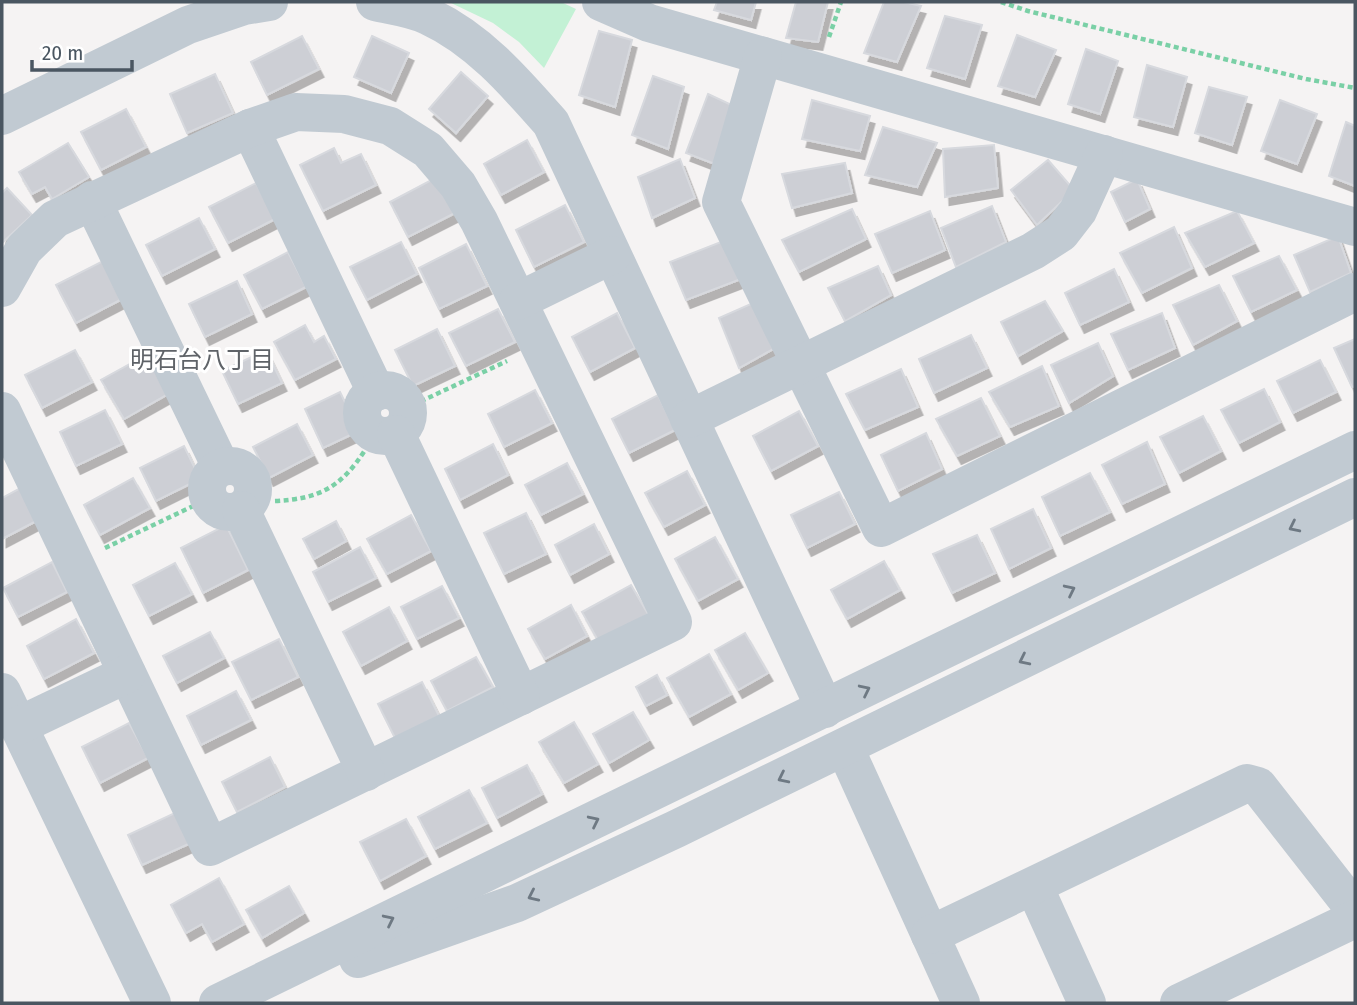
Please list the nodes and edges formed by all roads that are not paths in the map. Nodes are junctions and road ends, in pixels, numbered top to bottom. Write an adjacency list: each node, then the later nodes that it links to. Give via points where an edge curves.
1 (269, 2): 4 (street)
2 (375, 2): 11 (street, via 427,15 474,44 513,79 551,123)
3 (601, 2): 5 (street, via 649,23)
4 (183, 13): 6 (street)
5 (763, 56): 8 (street); 15 (street, via 721,202)
6 (2, 116)
7 (250, 128): 9 (street); 14 (street, via 296,112 344,114 390,126 428,150 458,185); 22 (street)
8 (1104, 154): 10 (street); 15 (street, via 1078,211 1061,233)
9 (92, 200): 12 (street, via 55,219 24,249); 26 (street)
10 (1355, 227)
11 (612, 255): 14 (street); 17 (street)
12 (2, 288)
13 (1355, 292): 15 (street, via 881,528)
14 (518, 302): 22 (street, via 673,622)
15 (800, 365): 17 (street)
16 (2, 411): 20 (street)
17 (689, 419): 23 (street)
18 (1355, 450): 23 (street, one-way to 18)
19 (1355, 497): 25 (street, one-way to 25)
20 (127, 674): 24 (street); 26 (street, via 210,848)
21 (2, 692): 24 (street)
22 (521, 696): 26 (street)
23 (825, 709): 32 (street, one-way to 23)
24 (18, 726): 31 (street)
25 (845, 748): 30 (street); 33 (street, one-way to 33, via 517,903 362,957)
26 (366, 772)
27 (1034, 886): 28 (street, via 1247,783 1258,786); 30 (street); 35 (street)
28 (1355, 910)
29 (1355, 919): 36 (street)
30 (930, 935): 34 (street)
31 (152, 1003)
32 (218, 1003)
33 (272, 1003)
34 (961, 1003)
35 (1087, 1003)
36 (1179, 1003)

